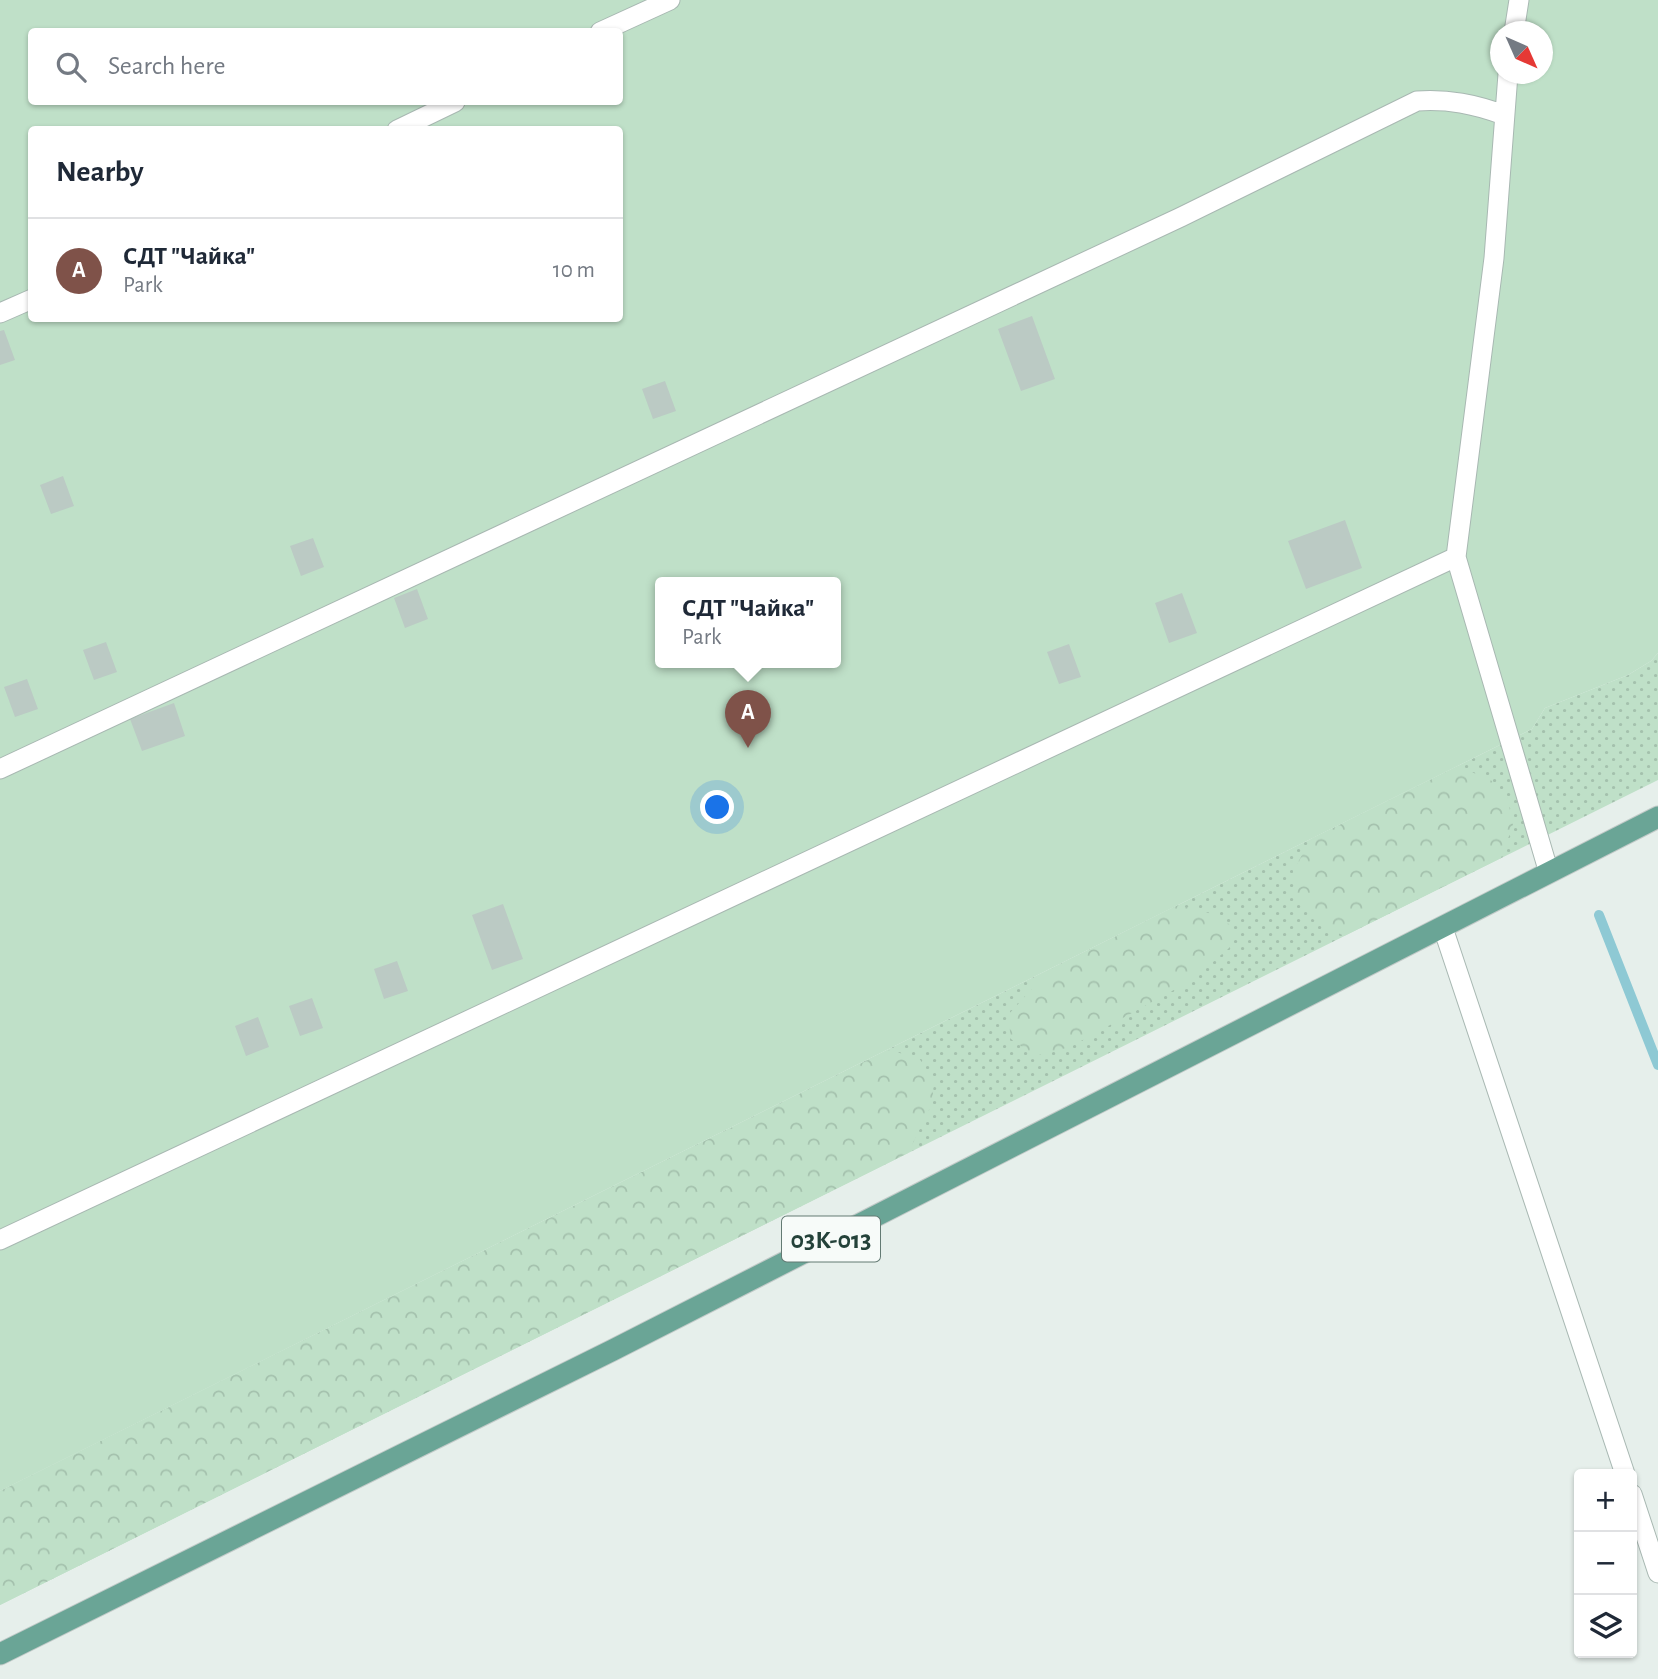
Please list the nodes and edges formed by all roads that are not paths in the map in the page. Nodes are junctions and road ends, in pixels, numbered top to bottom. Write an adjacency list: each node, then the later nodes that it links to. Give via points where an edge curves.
1 (670, 0): 4 (lane)
2 (1519, 0): 3 (lane)
3 (1516, 21)
4 (609, 28)
5 (1507, 84): 7 (lane)
6 (449, 105): 8 (lane)
7 (1504, 115): 11 (lane, via 1494,258); 12 (lane, via 1475,104 1417,102)
8 (405, 126)
9 (28, 301): 10 (lane)
10 (0, 313)
11 (1455, 557): 14 (lane); 16 (lane)
12 (0, 769)
13 (1658, 817): 14 (main road, 03К-013)
14 (1549, 873): 15 (main road, 03К-013)
15 (1443, 928): 17 (lane); 20 (main road, 03К-013, via 613,1350)
16 (0, 1240)
17 (1623, 1469)
18 (1637, 1509): 19 (lane)
19 (1658, 1573)
20 (0, 1654)

